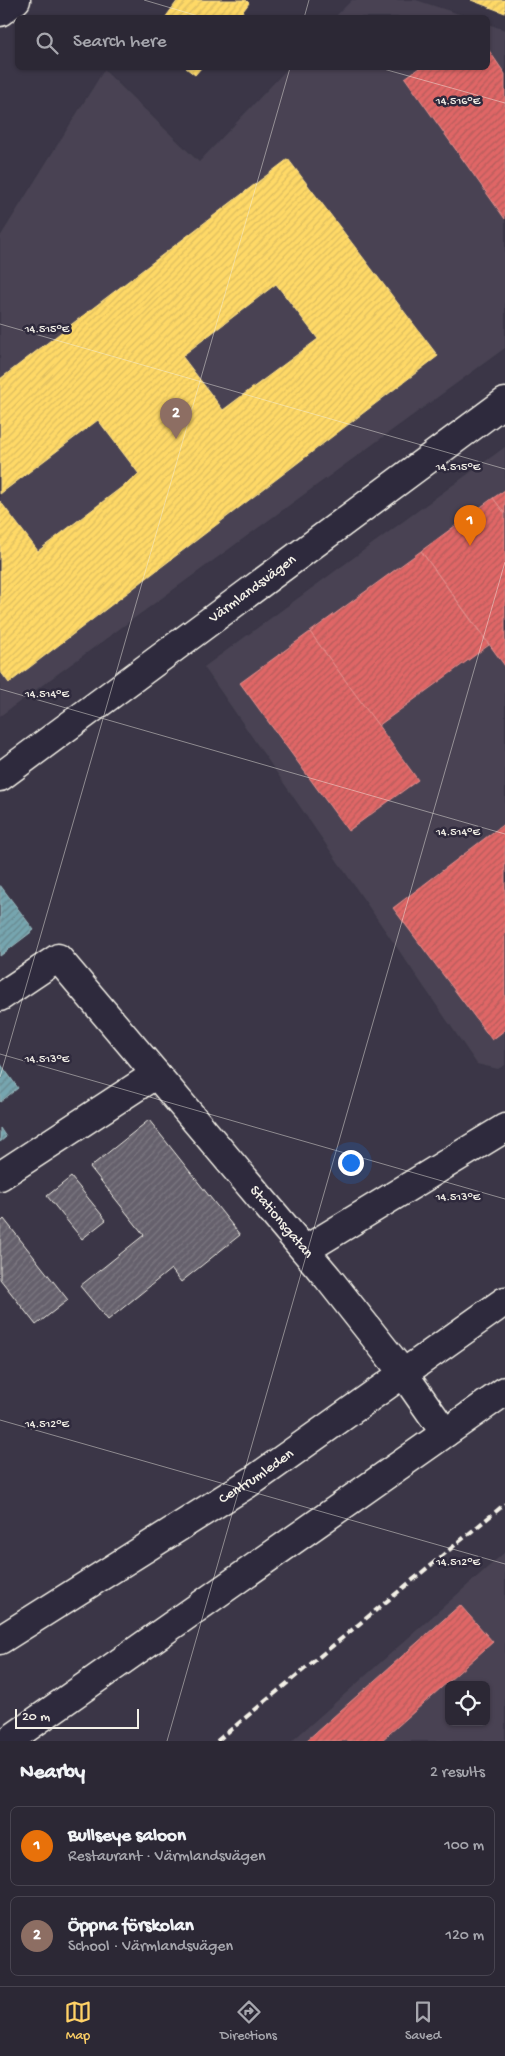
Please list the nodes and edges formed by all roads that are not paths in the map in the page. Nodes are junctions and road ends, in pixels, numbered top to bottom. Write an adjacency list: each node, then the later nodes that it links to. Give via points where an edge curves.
1 (16, 0): 2 (street)
2 (0, 12)
3 (505, 402): 4 (street, Värmlandsvägen)
4 (0, 777)
5 (0, 997): 6 (street, Stationsgatan, via 58,958)
6 (156, 1074): 8 (street); 9 (street, Stationsgatan)
7 (505, 1128): 9 (street)
8 (0, 1176)
9 (305, 1250): 11 (street, Stationsgatan)
10 (505, 1301): 11 (street, Centrumleden)
11 (403, 1373): 13 (street, Stationsgatan); 14 (street, Centrumleden, via 255,1479)
12 (505, 1391): 13 (street)
13 (445, 1433): 15 (street)
14 (0, 1640)
15 (8, 1741)

